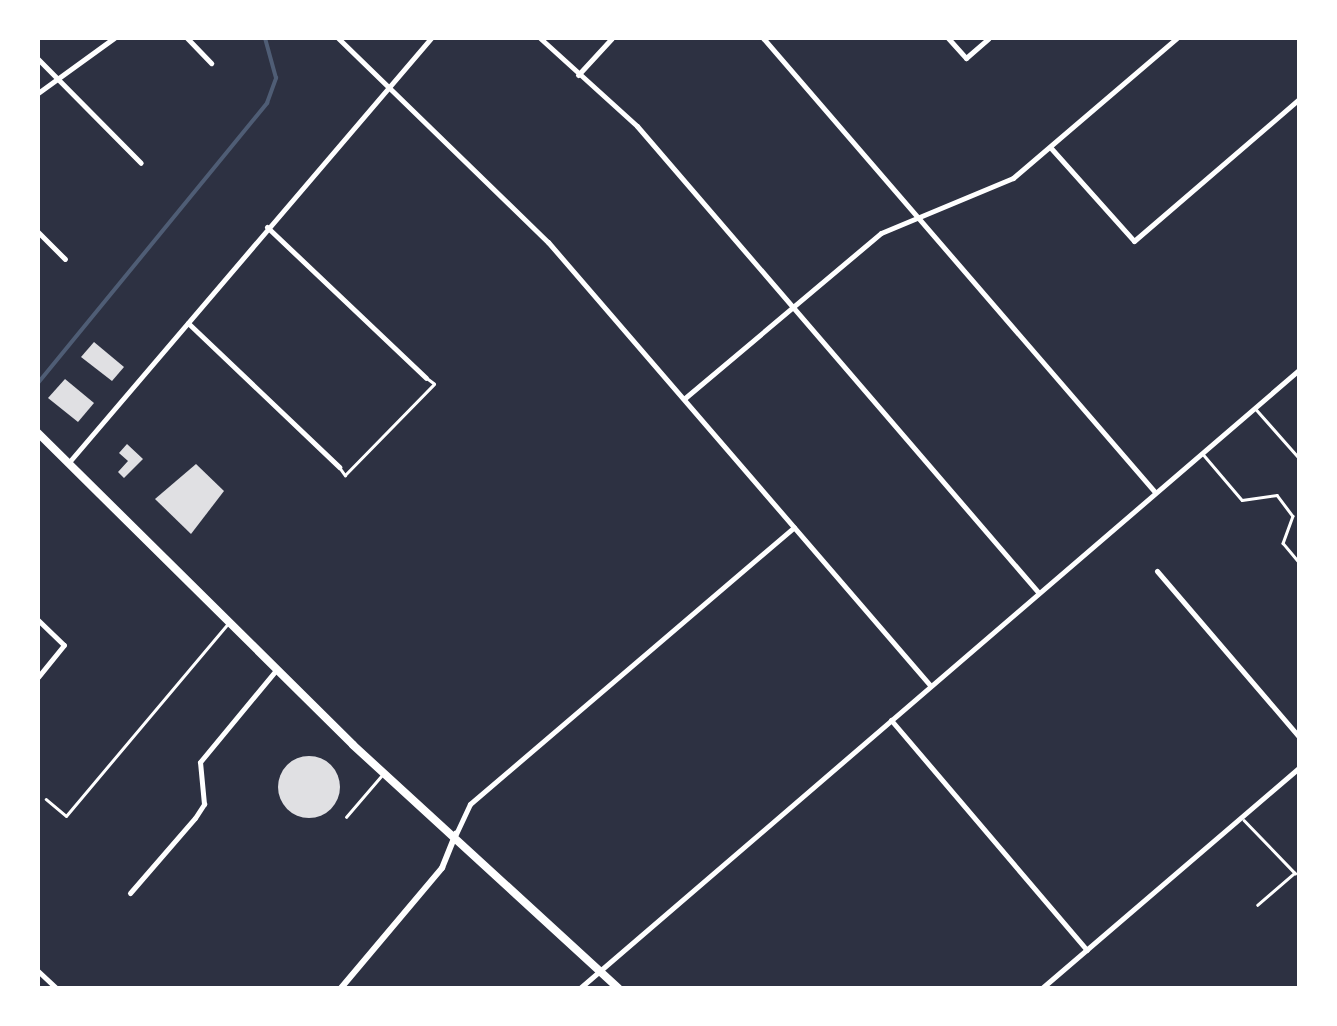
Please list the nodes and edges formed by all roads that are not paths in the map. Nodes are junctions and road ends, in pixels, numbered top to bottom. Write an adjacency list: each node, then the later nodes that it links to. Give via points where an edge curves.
1 (114, 38): 14 (street)
2 (187, 38): 12 (street)
3 (338, 38): 15 (street)
4 (432, 38): 15 (street)
5 (540, 38): 13 (street)
6 (612, 38): 13 (street)
7 (763, 38): 20 (street)
8 (948, 38): 9 (street, via 966,58)
9 (989, 38)
10 (1177, 38): 18 (street)
11 (38, 59): 14 (street)
12 (211, 63)
13 (578, 75): 24 (street, via 637,126)
14 (58, 78): 16 (street); 19 (street)
15 (390, 88): 21 (street); 28 (street, via 548,242)
16 (38, 93)
17 (1300, 98): 18 (street, via 1134,241)
18 (1050, 147): 20 (street, via 1013,178)
19 (141, 162)
20 (917, 217): 24 (street, via 881,233); 35 (street)
21 (268, 227): 25 (street); 27 (street)
22 (38, 232): 23 (street)
23 (65, 258)
24 (791, 306): 28 (street); 39 (street)
25 (188, 323): 33 (street); 34 (street)
26 (1300, 369): 29 (street)
27 (426, 378): 34 (lane, via 434,384 344,476)
28 (685, 398): 36 (street)
29 (1255, 408): 31 (street); 32 (lane)
30 (38, 434): 33 (main road)
31 (1202, 453): 35 (street); 37 (lane, via 1242,500 1276,495 1293,516 1283,543)
32 (1300, 460)
33 (70, 461): 41 (main road)
34 (339, 467)
35 (1154, 491): 39 (street)
36 (794, 527): 44 (street); 52 (street, via 470,804)
37 (1300, 563)
38 (1157, 572): 46 (street)
39 (1038, 592): 44 (street)
40 (38, 620): 43 (street, via 64,645)
41 (228, 624): 42 (main road); 49 (lane, via 66,816)
42 (276, 670): 48 (main road); 53 (street, via 200,762 204,804 195,818)
43 (38, 678)
44 (930, 685): 45 (street)
45 (890, 720): 55 (street); 57 (street)
46 (1300, 738)
47 (1300, 767): 51 (street)
48 (384, 773): 50 (lane); 52 (main road)
49 (46, 799)
50 (346, 817)
51 (1242, 817): 54 (lane, via 1295,874); 55 (street)
52 (456, 834): 57 (main road); 59 (street, via 442,868)
53 (130, 893)
54 (1258, 905)
55 (1087, 950): 62 (street)
56 (38, 970): 58 (street)
57 (599, 970): 60 (street); 61 (main road)
58 (56, 988)
59 (341, 988)
60 (580, 988)
61 (618, 988)
62 (1042, 988)

